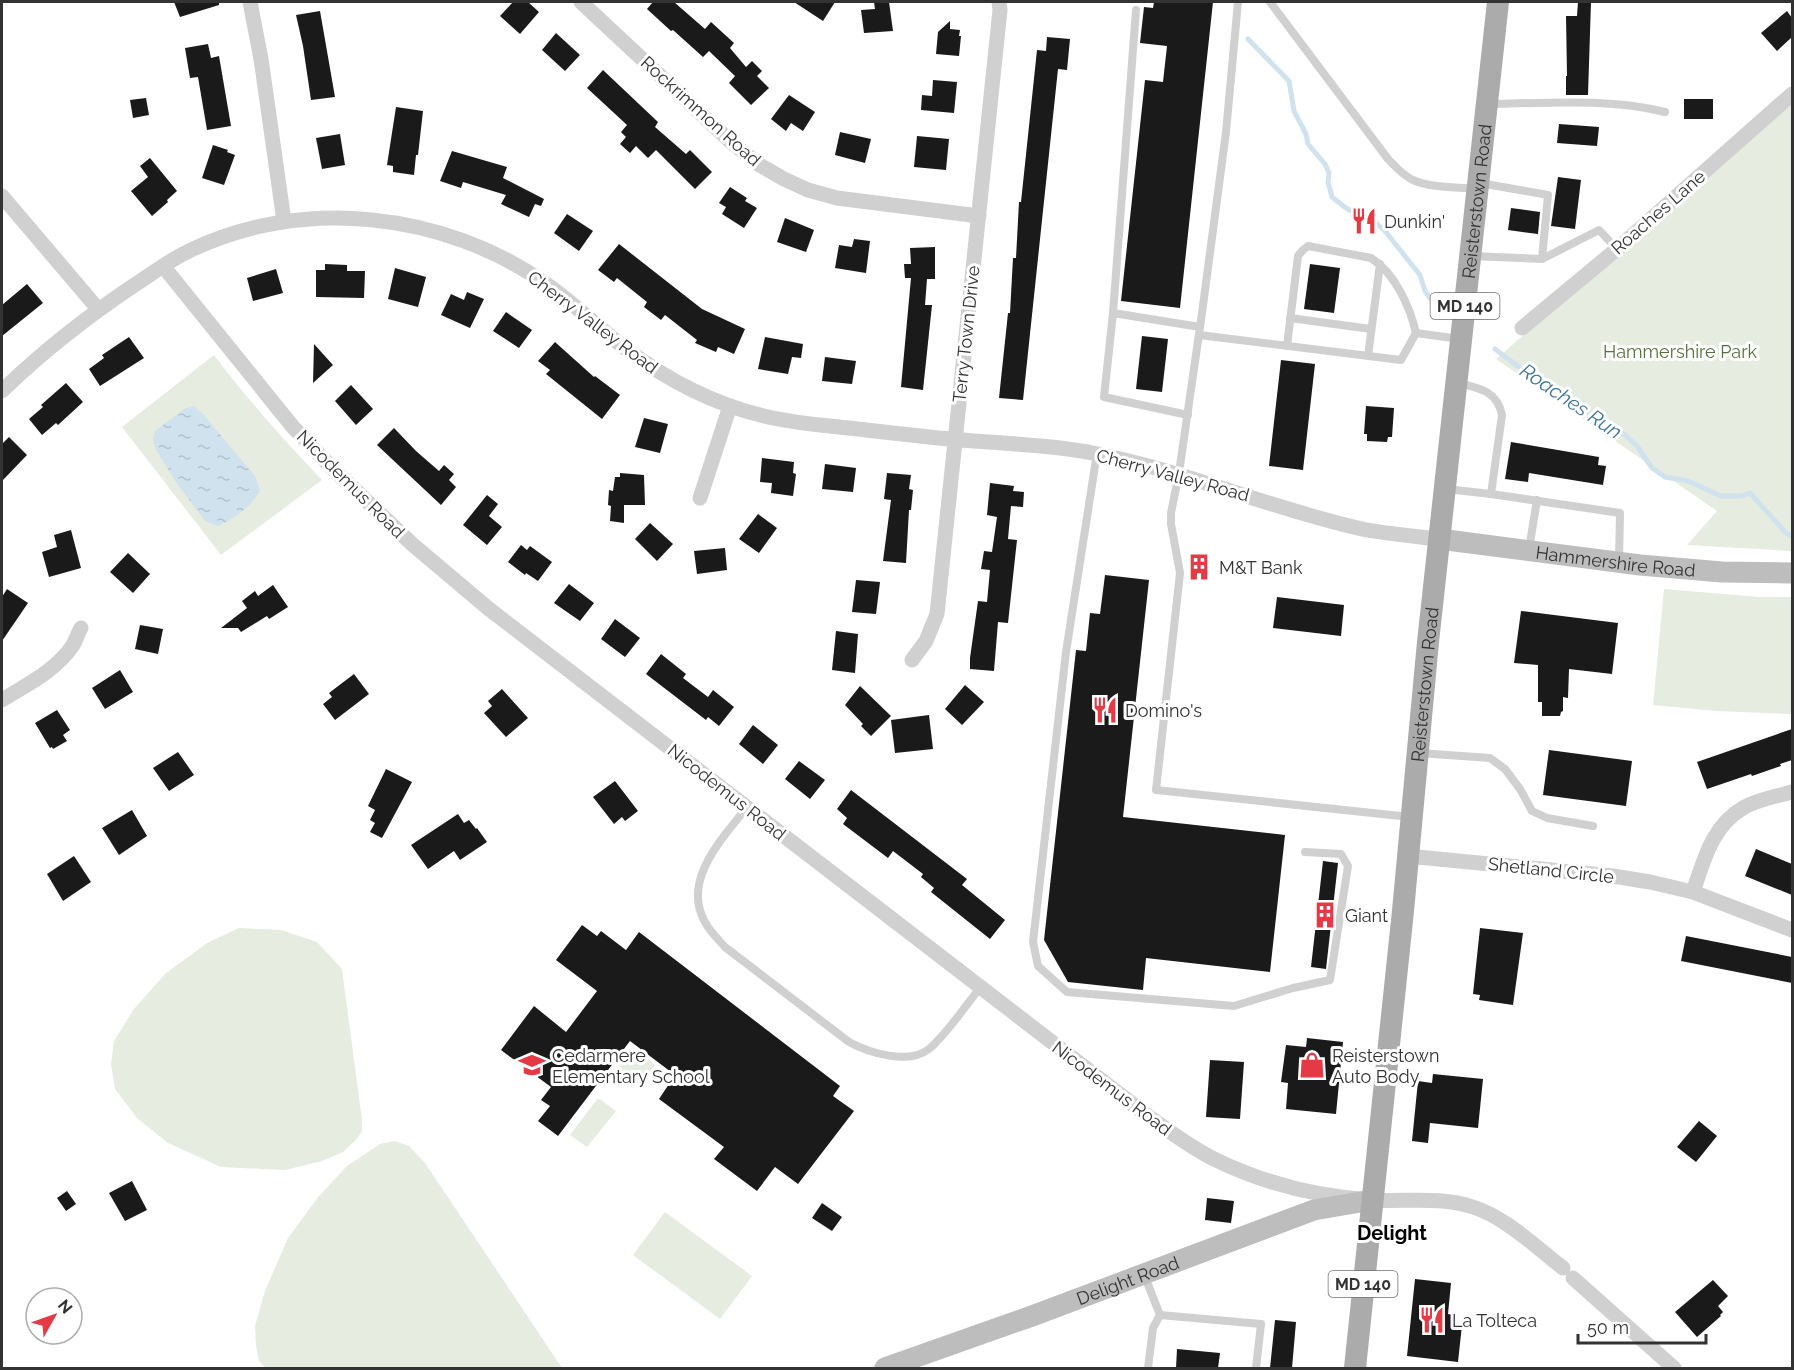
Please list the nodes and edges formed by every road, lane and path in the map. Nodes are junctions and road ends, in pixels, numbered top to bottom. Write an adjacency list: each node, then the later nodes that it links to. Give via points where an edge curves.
1 (250, 2): 14 (street)
2 (581, 2): 13 (street, Rockrimmon Road, via 730,141 784,179 837,198)
3 (999, 2): 13 (street, Terry Town Drive)
4 (1238, 2): 25 (lane)
5 (1270, 2): 11 (lane, via 1401,172 1426,184)
6 (1498, 2): 9 (main road, Reisterstown Road / MD 140)
7 (1136, 10): 21 (lane)
8 (1792, 94): 15 (street, Roaches Lane)
9 (1487, 104): 10 (lane, via 1578,103 1643,106); 11 (main road, Reisterstown Road / MD 140)
10 (1665, 112)
11 (1478, 186): 16 (main road, Reisterstown Road / MD 140); 17 (lane, via 1548,195)
12 (2, 196): 20 (street)
13 (979, 216): 34 (street, Terry Town Drive)
14 (284, 221): 19 (street, Cherry Valley Road, via 218,239); 32 (street, Cherry Valley Road, via 384,221 470,242 547,284 663,375)
15 (1617, 249): 17 (lane, via 1599,230); 23 (street, Roaches Lane)
16 (1470, 255): 17 (lane); 27 (main road, Reisterstown Road / MD 140)
17 (1542, 260)
18 (1380, 264): 22 (lane, via 1371,258 1308,246 1298,256); 24 (lane); 26 (lane, via 1411,312)
19 (163, 266): 20 (street, Cherry Valley Road); 50 (street, Nicodemus Road, via 293,427 412,544 489,609)
20 (98, 309): 31 (street, Cherry Valley Road)
21 (1113, 313): 25 (lane); 33 (lane, via 1104,397)
22 (1290, 318): 24 (lane); 28 (lane)
23 (1522, 328)
24 (1371, 329): 29 (lane)
25 (1200, 331): 28 (lane); 33 (lane)
26 (1416, 333): 27 (lane); 29 (lane, via 1401,360)
27 (1461, 339): 30 (main road, Reisterstown Road / MD 140)
28 (1287, 346): 29 (lane)
29 (1368, 356)
30 (1456, 382): 37 (main road, Reisterstown Road / MD 140); 38 (lane, via 1485,390 1500,405)
31 (2, 391)
32 (730, 406): 34 (street, Cherry Valley Road, via 765,417); 39 (street)
33 (1188, 415): 36 (lane)
34 (955, 439): 35 (street, Cherry Valley Road); 46 (street, Terry Town Drive, via 937,614 926,641)
35 (1097, 453): 36 (street, Cherry Valley Road); 53 (lane, via 1062,687 1034,942 1038,966 1067,992 1234,1005 1330,980 1348,866 1341,854)
36 (1179, 473): 41 (street, Cherry Valley Road, via 1364,530); 51 (lane, via 1171,524 1180,573 1156,790)
37 (1445, 489): 38 (lane); 41 (main road, Reisterstown Road / MD 140)
38 (1491, 494): 40 (lane)
39 (700, 498)
40 (1537, 500): 42 (lane); 43 (lane, via 1620,513)
41 (1439, 539): 42 (street, Hammershire Road); 48 (main road, Reisterstown Road / MD 140)
42 (1529, 550): 43 (street, Hammershire Road)
43 (1619, 562): 44 (street, Hammershire Road)
44 (1786, 574)
45 (81, 628): 47 (street, via 73,645 48,671)
46 (912, 660)
47 (2, 700)
48 (1417, 753): 51 (main road, Reisterstown Road / MD 140); 52 (lane, via 1490,758 1505,769 1532,811 1547,818)
49 (1792, 792): 55 (street, via 1744,807 1720,828 1711,841)
50 (747, 807): 57 (street, Nicodemus Road); 57 (lane, via 714,850 698,891 704,921 725,947 849,1041 882,1054 915,1056 927,1050)
51 (1411, 817): 54 (main road, Reisterstown Road / MD 140)
52 (1593, 826)
53 (1305, 852)
54 (1407, 856): 55 (street, Shetland Circle, via 1613,876); 58 (main road, Reisterstown Road / MD 140)
55 (1693, 892): 56 (street, Shetland Circle)
56 (1792, 930)
57 (980, 988): 58 (street, Nicodemus Road, via 1148,1116 1213,1158 1297,1190)
58 (1372, 1200): 59 (street, Delight Road, via 1314,1210); 64 (main road, Reisterstown Road / MD 140); 65 (street, Nicodemus Road, via 1452,1201 1490,1214 1568,1273)
59 (1144, 1274): 60 (lane); 61 (street, Delight Road)
60 (1160, 1315): 62 (lane, via 1153,1328); 63 (lane, via 1261,1324)
61 (885, 1368)
62 (1148, 1368)
63 (1256, 1368)
64 (1354, 1368)
65 (1674, 1368)

